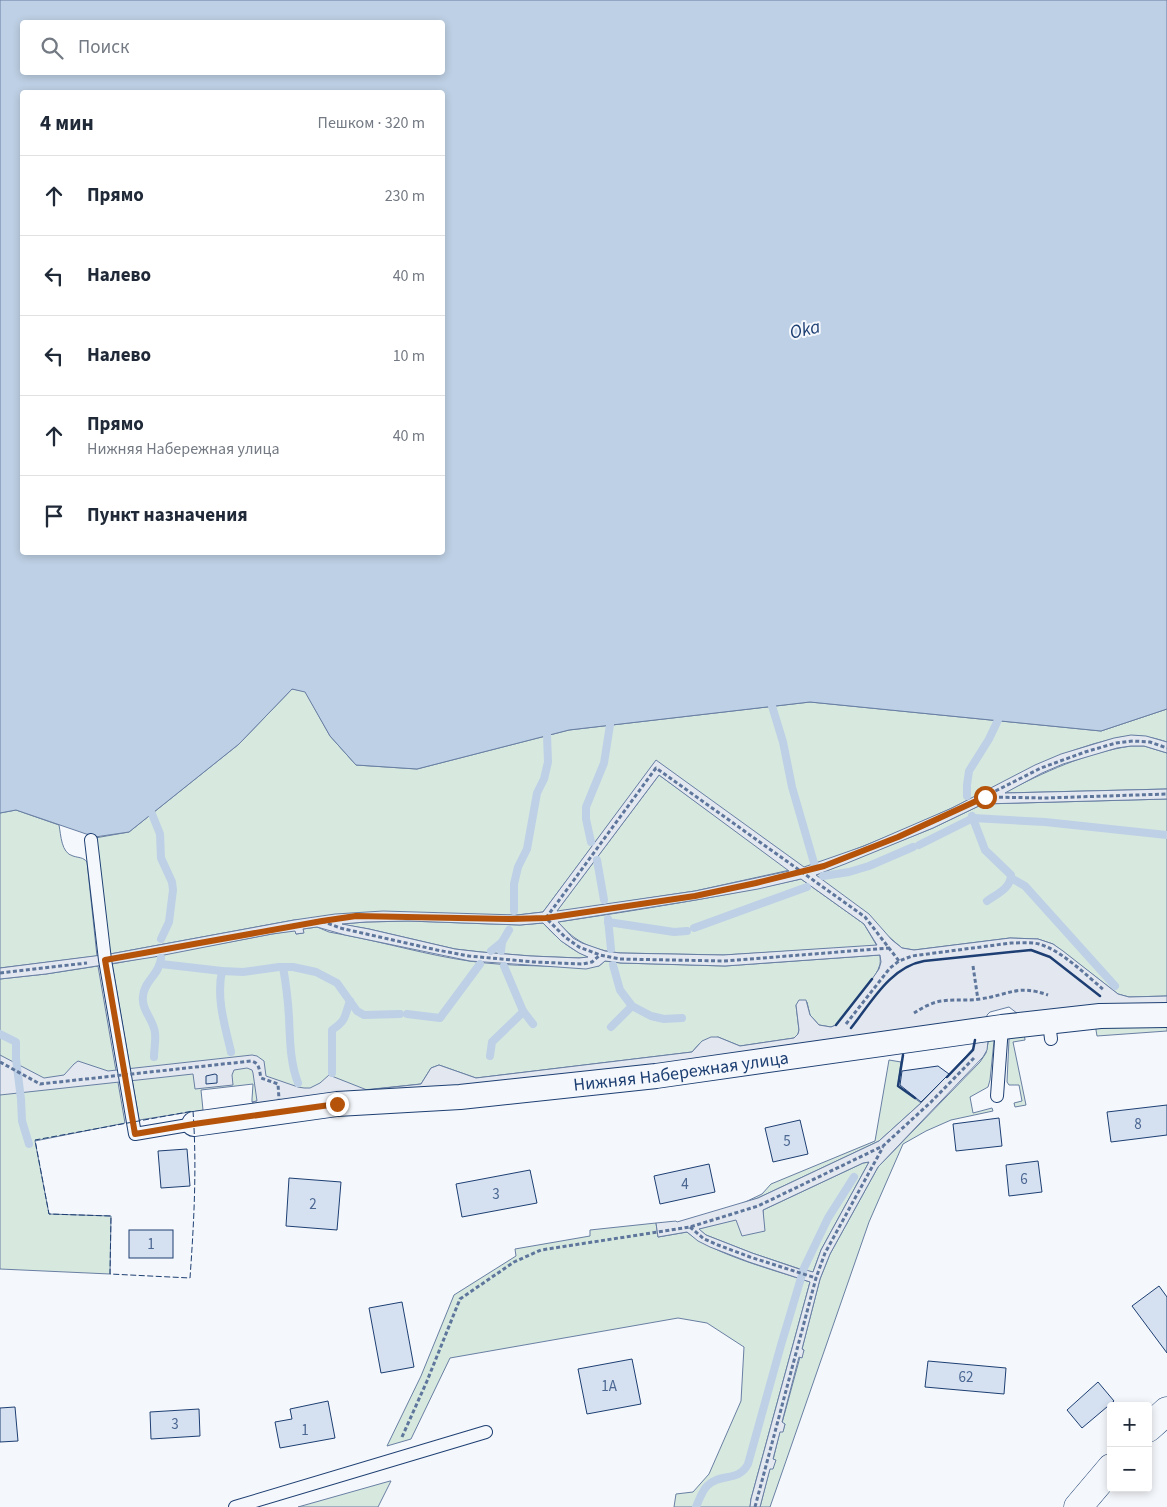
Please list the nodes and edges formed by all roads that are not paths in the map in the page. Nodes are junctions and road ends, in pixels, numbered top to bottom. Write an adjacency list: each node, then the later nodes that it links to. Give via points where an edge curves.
1 (91, 840): 5 (lane, via 105,960 135,1134)
2 (1167, 1015): 3 (street, Нижняя Набережная улица, via 1100,1016 1050,1030)
3 (1002, 1026): 4 (lane); 5 (street, Нижняя Набережная улица, via 656,1076 460,1097 337,1104)
4 (997, 1096)
5 (194, 1124)
6 (1167, 1411): 7 (street)
7 (1152, 1424)
8 (486, 1432): 10 (lane)
9 (1107, 1473): 11 (street)
10 (235, 1507)
11 (1078, 1507)

